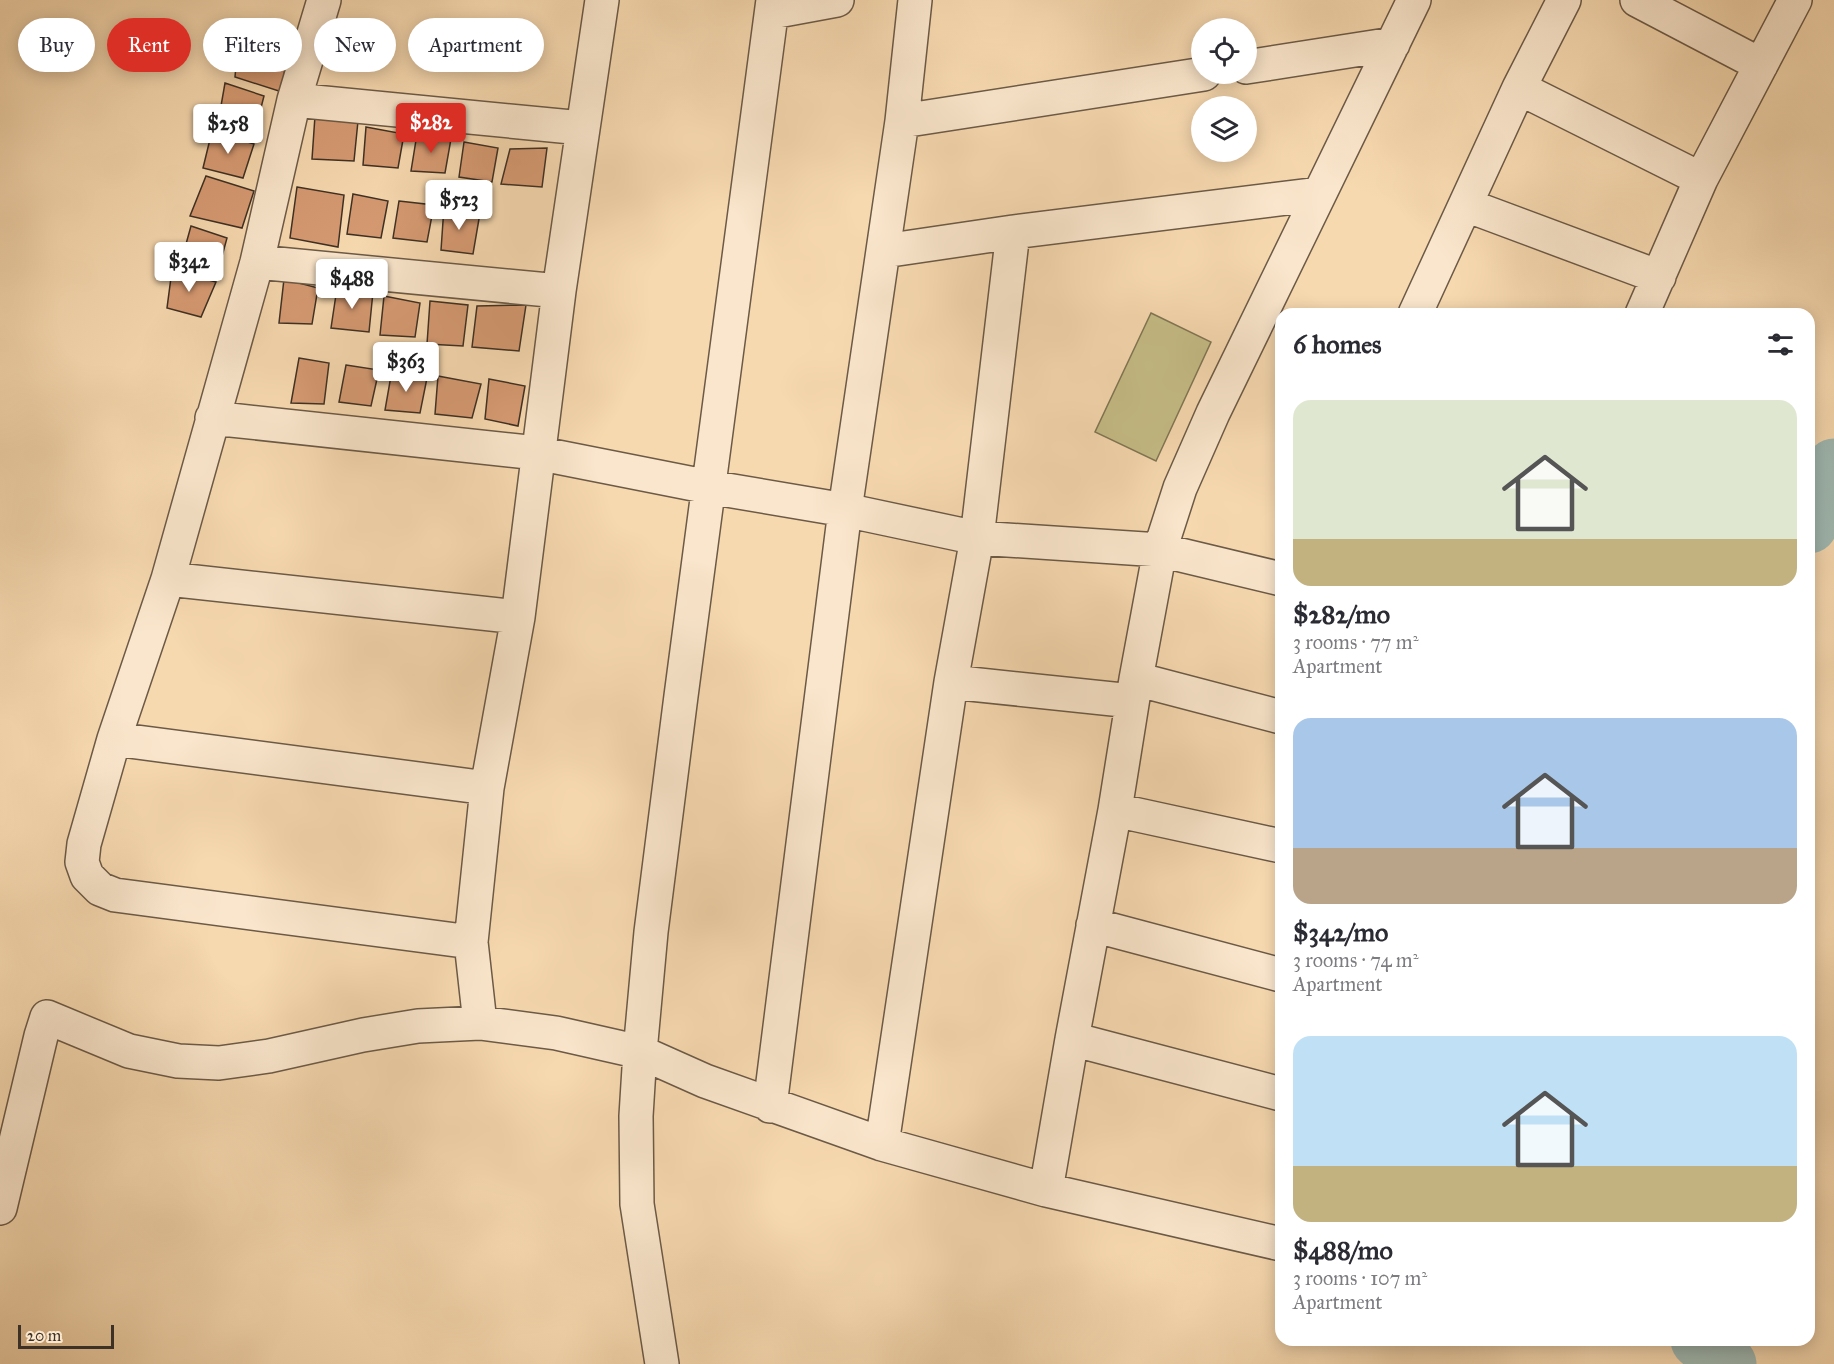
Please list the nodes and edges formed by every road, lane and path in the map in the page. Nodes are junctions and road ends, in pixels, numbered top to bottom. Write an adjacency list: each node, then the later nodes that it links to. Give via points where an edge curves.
1 (324, 0): 15 (street)
2 (602, 0): 17 (street)
3 (837, 0): 9 (street)
4 (915, 0): 16 (street)
5 (1414, 0): 10 (street)
6 (1564, 0): 14 (street)
7 (1637, 0): 11 (street)
8 (1795, 0): 11 (street)
9 (772, 6): 30 (street)
10 (1393, 44): 12 (street); 19 (street)
11 (1761, 64): 18 (street)
12 (1257, 65)
13 (1191, 76): 16 (street)
14 (1519, 87): 18 (street); 20 (street)
15 (294, 100): 17 (street); 23 (street)
16 (902, 121): 22 (street)
17 (582, 128): 25 (street)
18 (1701, 178): 24 (street)
19 (1319, 194): 21 (street); 33 (street, via 1213,413 1180,488)
20 (1466, 205): 24 (street); 26 (street)
21 (1012, 232): 22 (street); 32 (street)
22 (884, 251): 31 (street)
23 (257, 262): 25 (street); 28 (street)
24 (1659, 277): 27 (street)
25 (559, 291): 29 (street)
26 (1418, 308)
27 (1645, 308)
28 (212, 418): 29 (street); 35 (street)
29 (537, 453): 30 (street); 36 (street)
30 (709, 487): 31 (street); 49 (street, via 651,932)
31 (845, 510): 32 (street); 51 (street)
32 (977, 538): 33 (street); 37 (street)
33 (1160, 550): 34 (street); 38 (street)
34 (1275, 578)
35 (168, 579): 36 (street); 40 (street)
36 (518, 617): 41 (street)
37 (951, 682): 38 (street); 52 (street)
38 (1134, 690): 39 (street); 42 (street)
39 (1275, 716)
40 (114, 739): 41 (street); 45 (street, via 82,862 87,876 100,889 116,895)
41 (488, 788): 45 (street)
42 (1115, 810): 43 (street); 44 (street)
43 (1275, 845)
44 (1093, 925): 46 (street); 48 (street)
45 (471, 942): 47 (street)
46 (1275, 973)
47 (480, 1023): 49 (street, via 556,1033); 54 (street, via 418,1026 219,1063 177,1061 129,1051 47,1017)
48 (1072, 1039): 50 (street); 53 (street)
49 (640, 1053): 51 (street); 56 (street, via 637,1204)
50 (1275, 1092)
51 (770, 1106): 52 (street)
52 (882, 1144): 53 (street)
53 (1046, 1190): 55 (street)
54 (0, 1209)
55 (1275, 1243)
56 (662, 1364)

